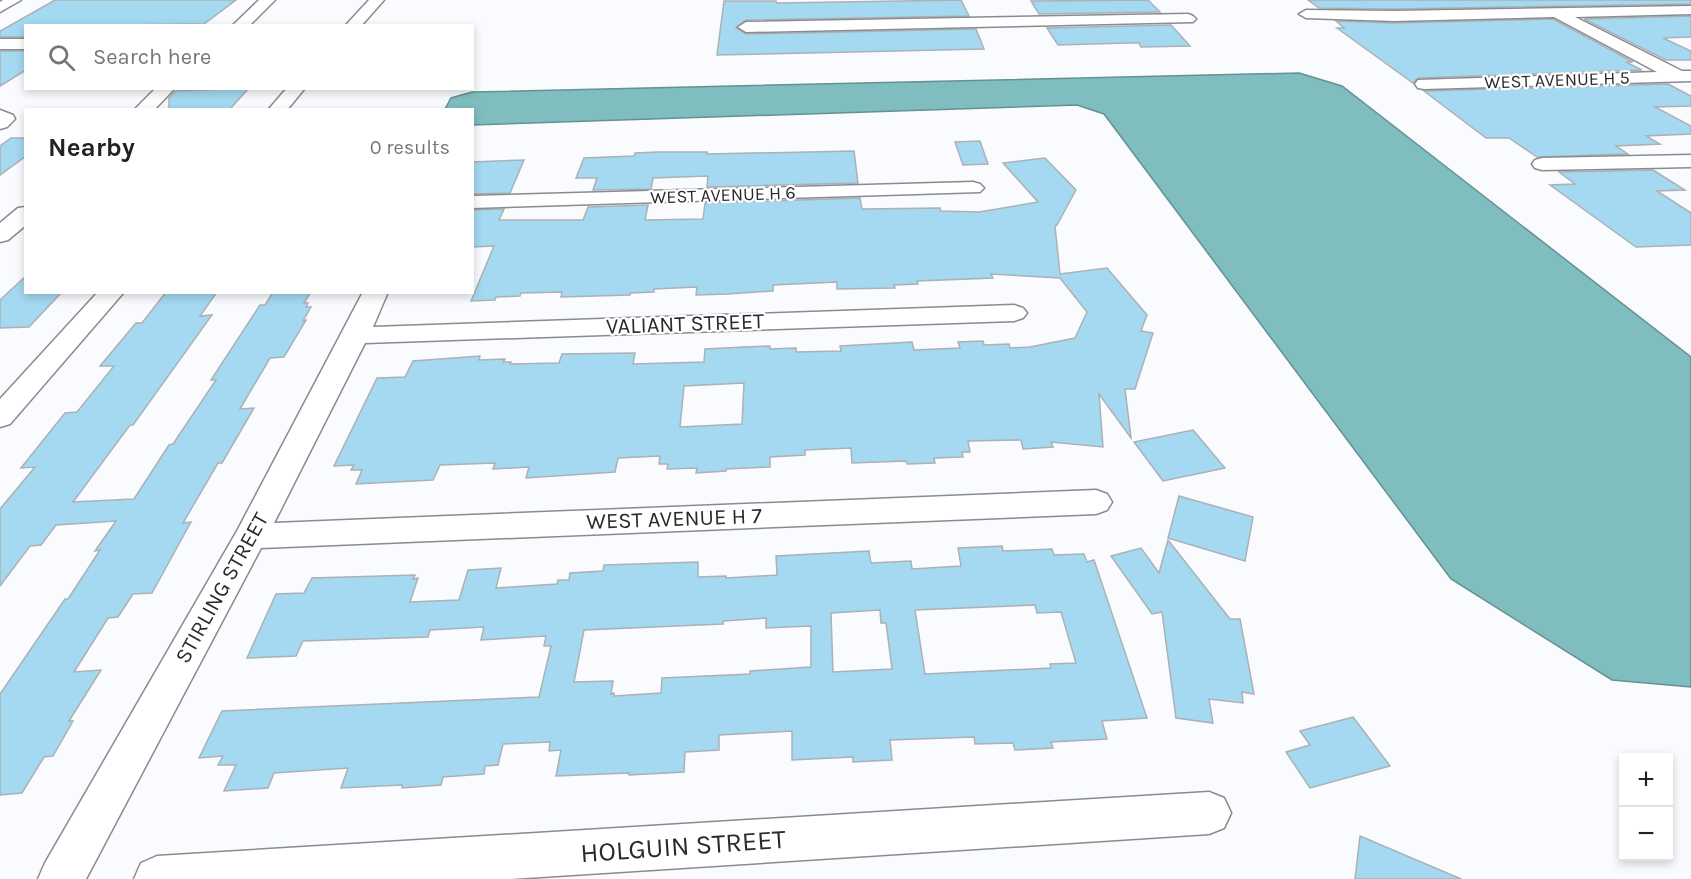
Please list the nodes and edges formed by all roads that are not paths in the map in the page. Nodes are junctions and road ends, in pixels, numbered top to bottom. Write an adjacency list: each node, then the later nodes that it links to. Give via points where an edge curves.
1 (15, 0): 8 (street)
2 (268, 0): 14 (street)
3 (377, 0): 15 (street)
4 (1369, 0): 12 (street)
5 (1533, 0): 10 (street)
6 (1175, 6): 13 (street, via 1188,20)
7 (992, 7): 13 (street)
8 (0, 8)
9 (1691, 10): 10 (street)
10 (1557, 13): 12 (street); 19 (street)
11 (1306, 14): 12 (street)
12 (1394, 16)
13 (1000, 22): 16 (street)
14 (241, 24)
15 (354, 24)
16 (746, 27)
17 (0, 44): 18 (street)
18 (24, 44)
19 (1687, 78): 20 (street, WEST AVENUE H 5)
20 (1424, 84)
21 (165, 90): 23 (street)
22 (295, 90): 24 (street)
23 (145, 108)
24 (279, 108)
25 (0, 116): 26 (street, via 6,119)
26 (0, 123)
27 (1691, 160): 28 (street)
28 (1542, 165)
29 (973, 188): 30 (street, WEST AVENUE H 6)
30 (474, 202)
31 (24, 215): 32 (street)
32 (0, 235)
33 (110, 294): 37 (street)
34 (375, 294): 36 (street, STIRLING STREET)
35 (1014, 313): 36 (street, VALIANT STREET)
36 (357, 335): 39 (street, STIRLING STREET)
37 (0, 417)
38 (1096, 502): 39 (street, WEST AVENUE H 7)
39 (251, 536): 41 (street, STIRLING STREET)
40 (1209, 813): 42 (street, HOLGUIN STREET)
41 (61, 879)
42 (157, 879)

